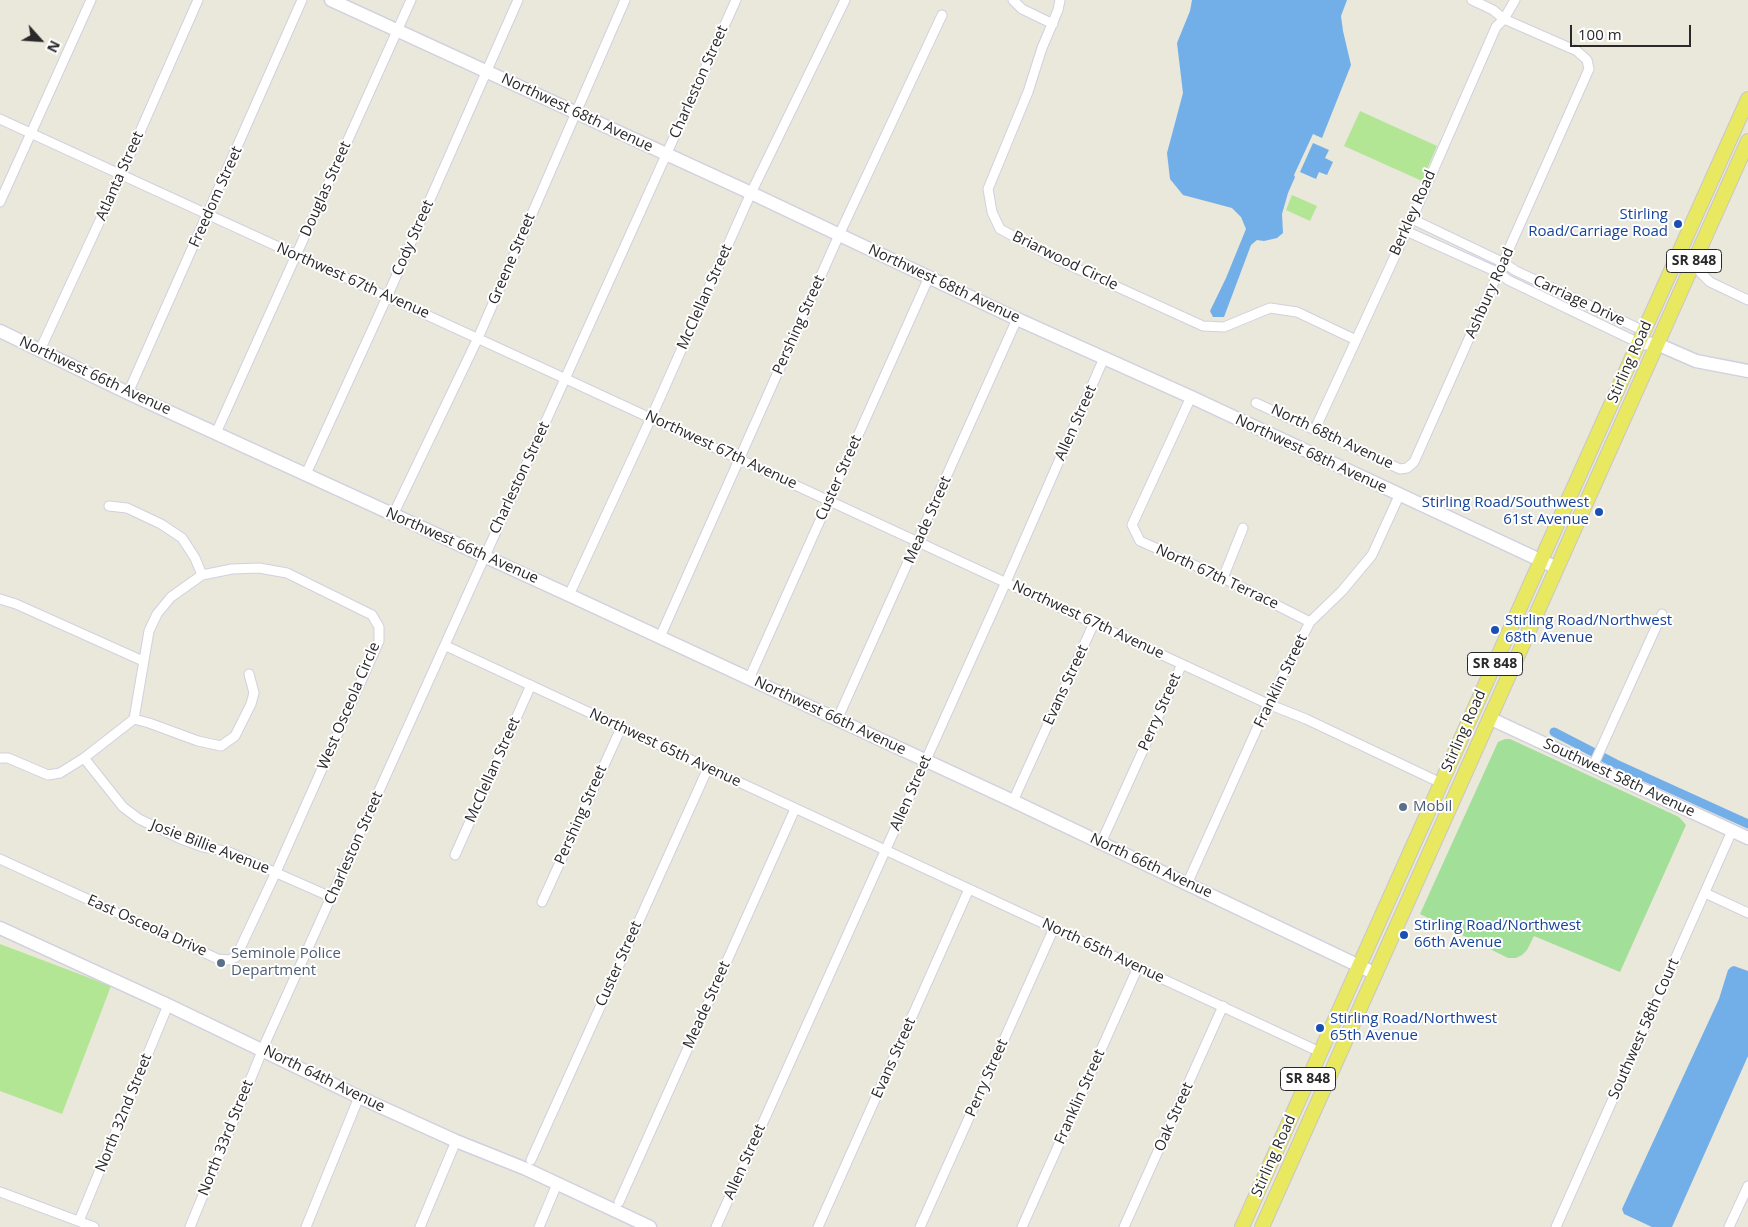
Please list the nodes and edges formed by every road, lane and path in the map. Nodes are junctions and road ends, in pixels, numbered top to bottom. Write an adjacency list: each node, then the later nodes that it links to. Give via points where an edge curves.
1 (90, 0): 22 (street)
2 (198, 0): 25 (street, Atlanta Street)
3 (302, 0): 28 (street, Freedom Street)
4 (331, 0): 17 (street, Northwest 68th Avenue)
5 (411, 0): 17 (street, Douglas Street)
6 (518, 0): 18 (street, Cody Street)
7 (625, 0): 20 (street, Greene Street)
8 (736, 0): 24 (street, Charleston Street)
9 (845, 0): 26 (street, McClellan Street)
10 (1013, 0): 16 (street, via 1022,9)
11 (1060, 0): 16 (street, Briarwood Circle)
12 (1472, 0): 15 (street)
13 (1515, 0): 15 (street, Berkley Road)
14 (942, 15): 31 (street, Pershing Street)
15 (1504, 19): 29 (street, Berkley Road, via 1496,27); 34 (street, Ashbury Road, via 1577,51 1587,60 1589,69)
16 (1052, 24): 45 (street, Briarwood Circle, via 988,189 992,212 1000,229 1056,259 1203,326 1224,327 1270,308 1297,312)
17 (397, 30): 18 (street, Northwest 68th Avenue); 32 (street, Douglas Street)
18 (486, 71): 20 (street, Northwest 68th Avenue); 37 (street, Cody Street)
19 (1748, 99): 43 (main road, Stirling Road / SR 848)
20 (575, 113): 24 (street, Northwest 68th Avenue); 44 (street, Greene Street)
21 (0, 119): 22 (street, Northwest 67th Avenue)
22 (31, 134): 25 (street, Northwest 67th Avenue); 27 (street)
23 (1748, 141): 33 (main road, Stirling Road / SR 848)
24 (666, 156): 26 (street, Northwest 68th Avenue); 50 (street, Charleston Street)
25 (121, 175): 28 (street, Northwest 67th Avenue); 47 (street, Atlanta Street)
26 (751, 194): 31 (street, Northwest 68th Avenue); 54 (street, McClellan Street)
27 (0, 202)
28 (208, 216): 32 (street, Northwest 67th Avenue); 51 (street, Freedom Street)
29 (1412, 219): 30 (street, Berkley Road); 34 (street, Carriage Drive)
30 (1406, 231): 35 (street, Carriage Drive); 45 (street, Berkley Road)
31 (839, 235): 36 (street, Northwest 68th Avenue); 57 (street, Pershing Street)
32 (297, 256): 37 (street, Northwest 67th Avenue); 56 (street, Douglas Street)
33 (1693, 262): 38 (street, via 1710,282); 46 (main road, Stirling Road / SR 848)
34 (1504, 263): 35 (street, Ashbury Road); 39 (street, Carriage Drive)
35 (1499, 273): 41 (street, Carriage Drive); 58 (street, Ashbury Road, via 1414,462)
36 (929, 277): 40 (street, Northwest 68th Avenue); 61 (street, Custer Street)
37 (387, 296): 44 (street, Northwest 67th Avenue); 59 (street, Cody Street)
38 (1748, 300)
39 (1612, 317): 41 (street); 43 (street, Carriage Drive)
40 (1017, 319): 48 (street, Northwest 68th Avenue); 65 (street, Meade Street)
41 (1607, 327): 43 (street, Carriage Drive)
42 (0, 331): 47 (street, Northwest 66th Avenue)
43 (1642, 337): 46 (street, Carriage Drive); 67 (main road, Stirling Road / SR 848)
44 (478, 338): 50 (street, Northwest 67th Avenue); 63 (street, Greene Street)
45 (1356, 340): 55 (street, Berkley Road)
46 (1657, 344): 49 (street, via 1696,361); 68 (main road, Stirling Road / SR 848)
47 (40, 350): 51 (street, Northwest 66th Avenue)
48 (1104, 358): 52 (street, Northwest 68th Avenue); 71 (street, Allen Street)
49 (1748, 371)
50 (566, 378): 54 (street, Northwest 67th Avenue); 66 (street, Charleston Street)
51 (128, 393): 56 (street, Northwest 66th Avenue)
52 (1191, 397): 60 (street, Northwest 68th Avenue); 70 (street, North 67th Terrace, via 1132,525 1140,541)
53 (1256, 403): 55 (street, North 68th Avenue)
54 (651, 418): 57 (street, Northwest 67th Avenue); 72 (street, McClellan Street)
55 (1315, 429): 58 (street, North 68th Avenue, via 1400,469)
56 (216, 433): 59 (street, Northwest 66th Avenue)
57 (739, 459): 61 (street, Northwest 67th Avenue); 77 (street, Pershing Street)
58 (1407, 468)
59 (306, 474): 63 (street, Northwest 66th Avenue)
60 (1399, 496): 67 (street, Northwest 68th Avenue); 75 (street, Franklin Street, via 1372,554 1342,591)
61 (829, 500): 65 (street, Northwest 67th Avenue); 82 (street, Custer Street)
62 (109, 506): 69 (street, via 127,508 182,538)
63 (393, 515): 66 (street, Northwest 66th Avenue)
64 (1243, 528): 70 (street)
65 (918, 542): 71 (street, Northwest 67th Avenue); 87 (street, Meade Street)
66 (484, 557): 72 (street, Northwest 66th Avenue); 78 (street, Charleston Street)
67 (1541, 561): 68 (street, Northwest 68th Avenue); 94 (main road, Stirling Road / SR 848)
68 (1557, 568): 85 (main road, Stirling Road / SR 848)
69 (202, 575): 79 (street, West Osceola Circle, via 171,597 157,614 149,631); 105 (street, West Osceola Circle, via 259,568 287,574 372,615 379,627 379,641)
70 (1223, 578): 75 (street, North 67th Terrace)
71 (1006, 582): 76 (street, Northwest 67th Avenue); 91 (street, Allen Street)
72 (569, 595): 77 (street, Northwest 66th Avenue)
73 (0, 599): 79 (street)
74 (1662, 614): 92 (street)
75 (1310, 622): 84 (street, Franklin Street)
76 (1094, 623): 80 (street, Northwest 67th Avenue); 96 (street, Evans Street)
77 (660, 637): 82 (street, Northwest 66th Avenue)
78 (446, 646): 83 (street, Northwest 65th Avenue); 109 (street, Charleston Street)
79 (143, 661): 86 (street, West Osceola Circle)
80 (1182, 664): 84 (street, Northwest 67th Avenue); 100 (street, Perry Street)
81 (249, 674): 86 (street, via 254,693 251,704 235,736 221,746)
82 (749, 679): 87 (street, Northwest 66th Avenue)
83 (531, 685): 88 (street, Northwest 65th Avenue); 103 (street, McClellan Street)
84 (1268, 704): 95 (street, Northwest 67th Avenue); 106 (street, Franklin Street)
85 (1489, 718): 92 (street, Southwest 58th Avenue); 102 (main road, Stirling Road / SR 848)
86 (134, 719): 90 (street)
87 (837, 720): 91 (street, Northwest 66th Avenue)
88 (621, 728): 93 (street, Northwest 65th Avenue); 110 (street, Pershing Street)
89 (0, 758): 90 (street, via 8,758 48,775 60,773)
90 (84, 758): 105 (street, Josie Billie Avenue, via 123,807 139,818 181,839 229,852)
91 (925, 761): 96 (street, North 66th Avenue); 101 (street, Allen Street)
92 (1593, 766): 98 (street, Southwest 58th Avenue)
93 (708, 768): 97 (street, Northwest 65th Avenue); 123 (street, Custer Street)
94 (1448, 768): 95 (main road, Stirling Road / SR 848); 102 (main road, via 1450,781 1426,838)
95 (1441, 784): 114 (main road, Stirling Road / SR 848)
96 (1013, 801): 100 (street, North 66th Avenue)
97 (795, 809): 101 (street, Northwest 65th Avenue); 127 (street, Meade Street)
98 (1732, 831): 99 (street, Southwest 58th Avenue); 108 (street, Southwest 58th Court)
99 (1748, 838)
100 (1101, 843): 106 (street, North 66th Avenue)
101 (885, 850): 107 (street, North 65th Avenue); 135 (street, Allen Street)
102 (1430, 851): 116 (main road, Stirling Road / SR 848)
103 (455, 855)
104 (0, 860): 105 (street, East Osceola Drive, via 218,959 229,960 236,957 241,948)
105 (276, 872): 109 (street, Josie Billie Avenue)
106 (1187, 884): 114 (street, North 66th Avenue)
107 (969, 889): 113 (street, North 65th Avenue); 136 (street, Evans Street)
108 (1705, 892): 111 (street); 142 (street, Southwest 58th Court)
109 (331, 897): 119 (street, Charleston Street)
110 (542, 902)
111 (1748, 913)
112 (0, 928): 117 (street, North 64th Avenue)
113 (1054, 928): 115 (street, North 65th Avenue); 137 (street, Perry Street)
114 (1359, 965): 116 (street, North 66th Avenue); 120 (main road, Stirling Road / SR 848)
115 (1138, 967): 118 (street, North 65th Avenue); 138 (street, Franklin Street)
116 (1376, 974): 141 (main road, Stirling Road / SR 848)
117 (168, 1005): 119 (street, North 64th Avenue); 128 (street, North 32nd Street)
118 (1223, 1006): 120 (street, North 65th Avenue); 139 (street, Oak Street)
119 (265, 1044): 121 (street, North 64th Avenue); 130 (street, North 33rd Street)
120 (1320, 1052): 140 (main road, Stirling Road / SR 848)
121 (359, 1097): 122 (street, North 64th Avenue); 131 (street)
122 (456, 1141): 124 (street, North 64th Avenue); 132 (street)
123 (531, 1160)
124 (557, 1184): 133 (street); 134 (street, North 64th Avenue)
125 (1748, 1186): 143 (street)
126 (0, 1192): 128 (street)
127 (620, 1202)
128 (79, 1221): 129 (street)
129 (94, 1227)
130 (190, 1227)
131 (306, 1227)
132 (420, 1227)
133 (539, 1227)
134 (650, 1227)
135 (716, 1227)
136 (818, 1227)
137 (920, 1227)
138 (1022, 1227)
139 (1124, 1227)
140 (1242, 1227)
141 (1262, 1227)
142 (1556, 1227)
143 (1729, 1227)

